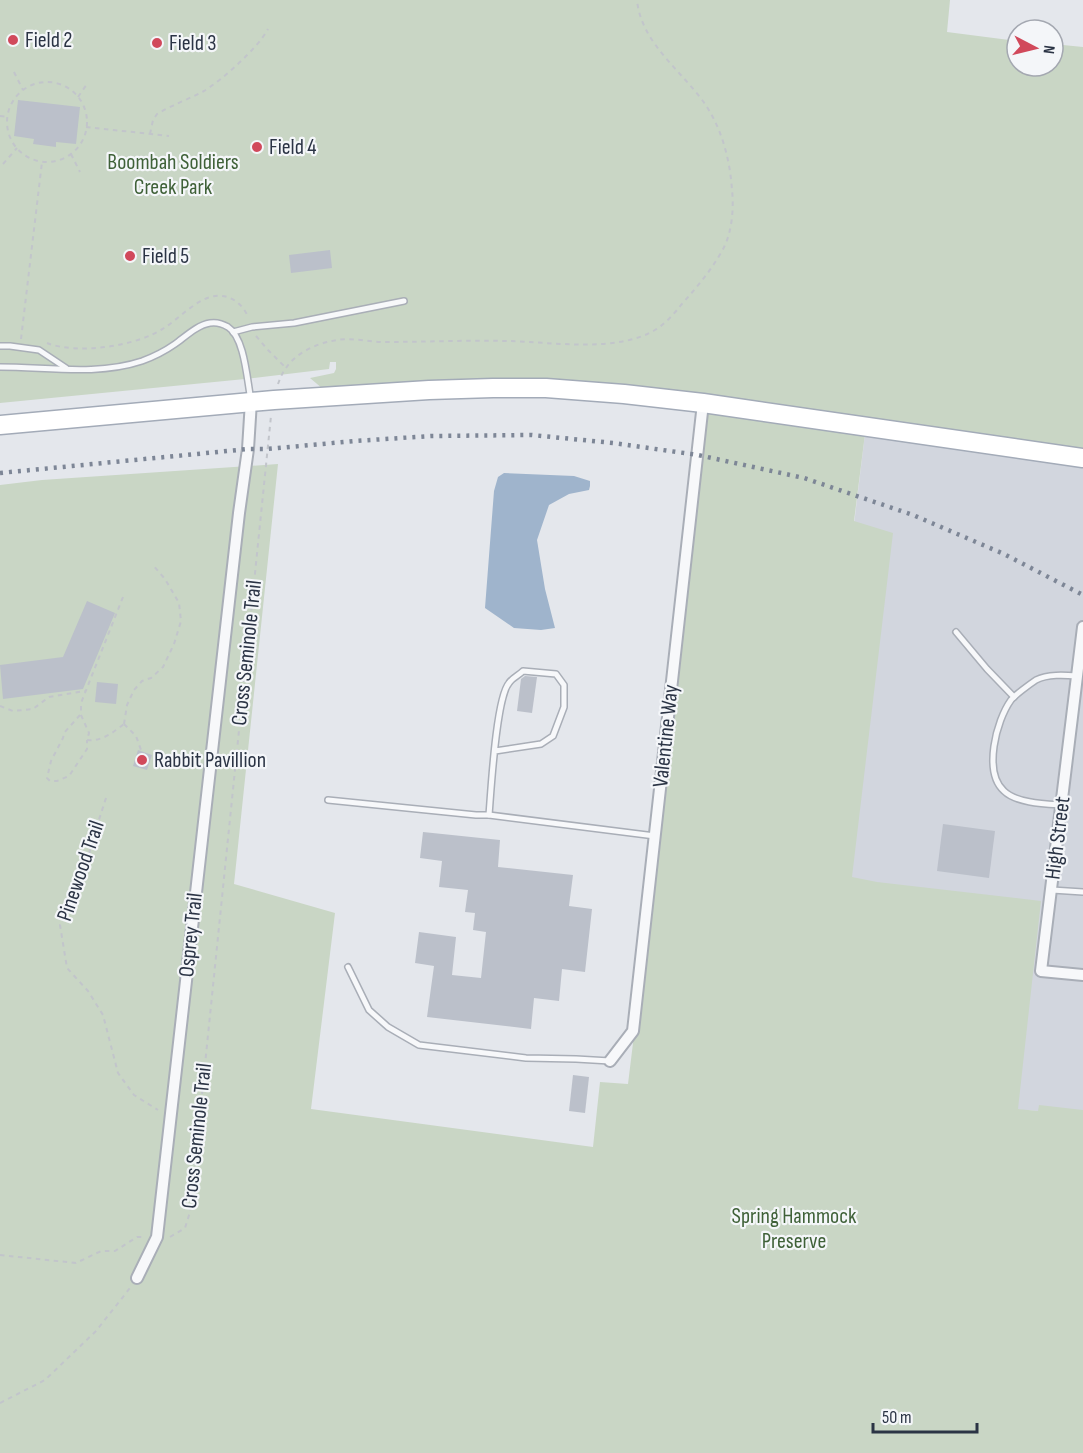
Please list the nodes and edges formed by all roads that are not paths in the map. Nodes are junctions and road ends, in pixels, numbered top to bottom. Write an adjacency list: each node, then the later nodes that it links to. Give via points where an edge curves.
1 (404, 301): 2 (lane)
2 (233, 332): 5 (lane, via 222,324 209,323 141,361 90,370); 6 (lane, via 243,354)
3 (0, 346): 5 (lane, via 39,351)
4 (0, 367): 5 (lane)
5 (68, 369)
6 (251, 401): 7 (main road, via 493,387 546,388); 8 (main road); 25 (street, Osprey Trail, via 157,1237)
7 (703, 403): 9 (main road); 19 (street, Valentine Way)
8 (0, 425)
9 (1083, 458)
10 (1083, 627): 12 (street, High Street)
11 (956, 632): 14 (lane)
12 (1082, 648): 13 (street, High Street)
13 (1077, 676): 14 (lane, via 1038,679); 17 (street, High Street)
14 (1014, 697): 17 (lane, via 998,726 992,758 997,783 1019,799)
15 (495, 752): 15 (lane, via 502,697 508,683 523,671 556,674 564,685 564,706 553,736 541,744); 18 (lane)
16 (328, 800): 18 (lane)
17 (1062, 805): 20 (street, High Street)
18 (489, 815): 19 (lane)
19 (655, 836): 24 (street, Valentine Way, via 633,1031)
20 (1051, 890): 21 (lane); 23 (street, High Street, via 1041,971)
21 (1083, 892)
22 (348, 967): 24 (lane, via 369,1010 388,1028 419,1045 526,1058)
23 (1083, 975)
24 (610, 1061)
25 (138, 1278)

